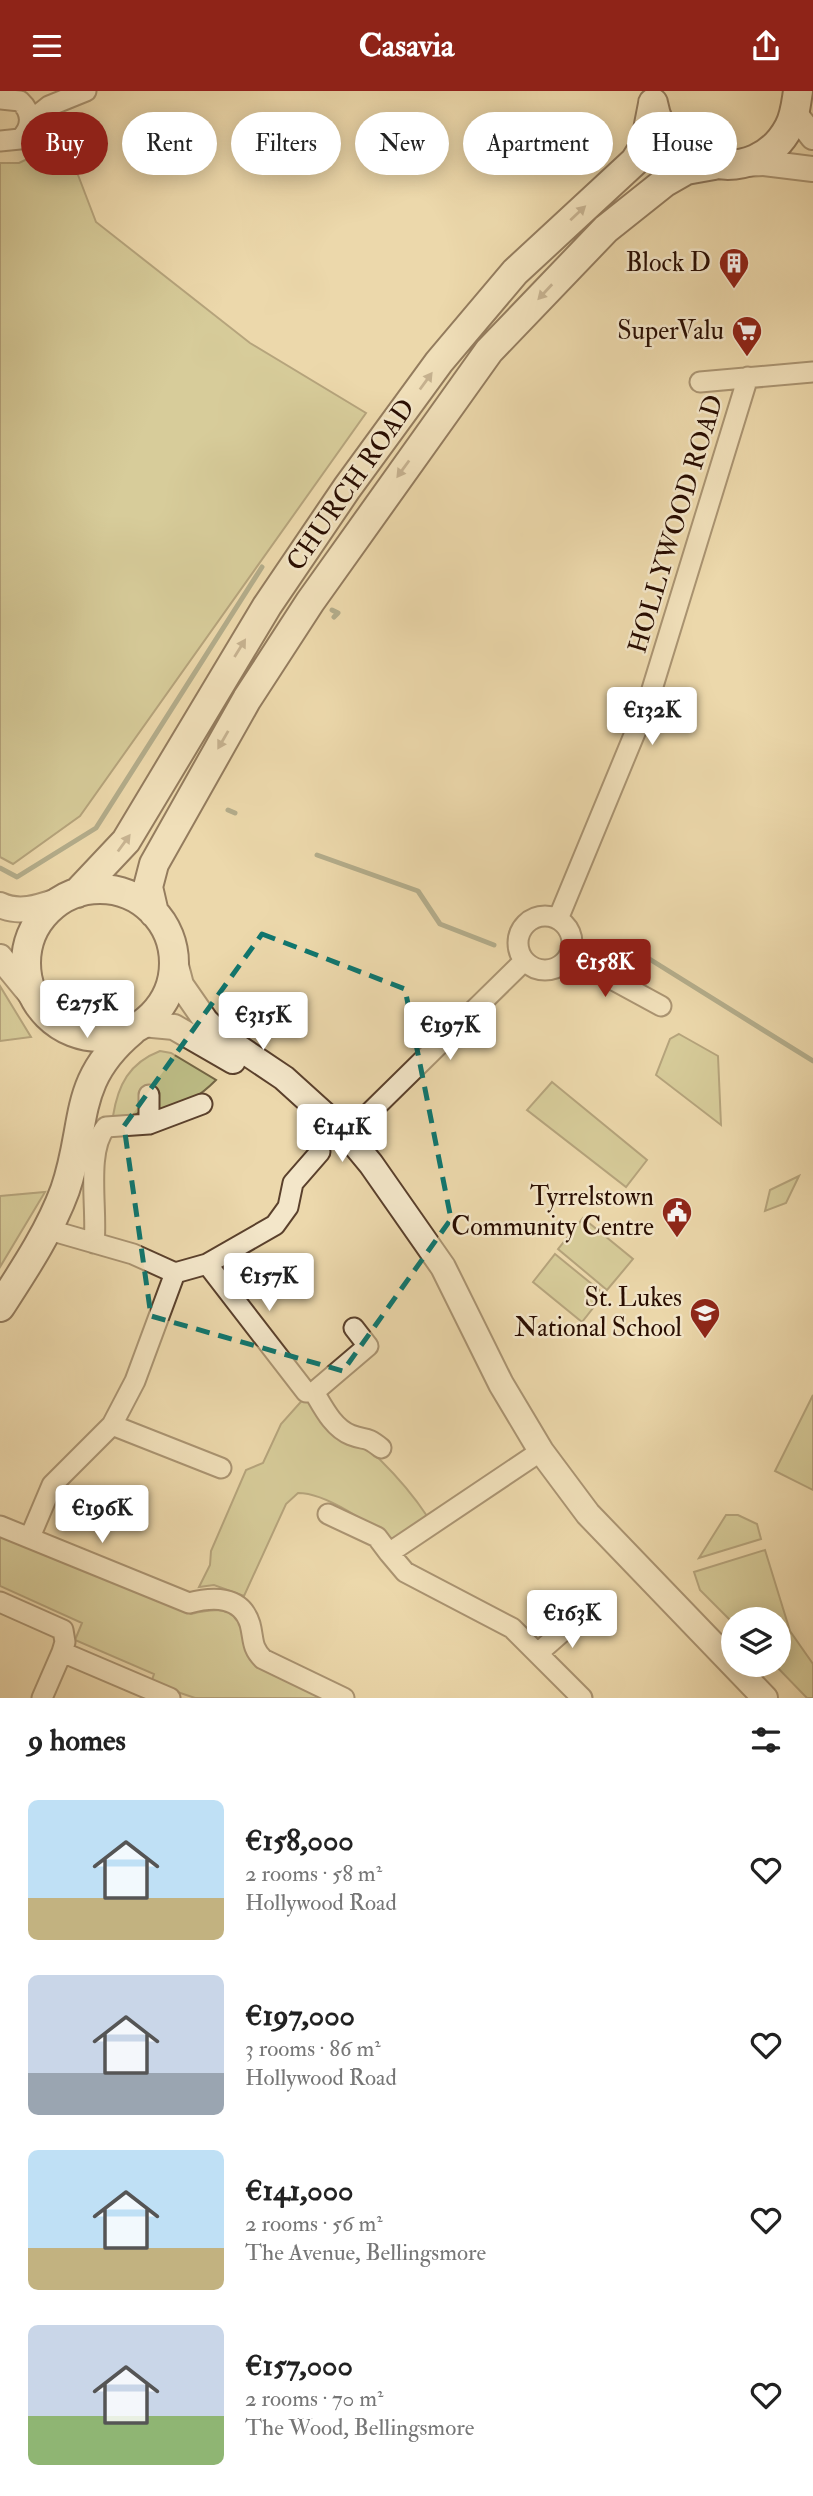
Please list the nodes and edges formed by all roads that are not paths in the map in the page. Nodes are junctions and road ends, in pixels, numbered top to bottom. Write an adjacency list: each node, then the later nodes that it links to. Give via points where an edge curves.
1 (86, 91): 6 (street)
2 (653, 98): 17 (main road, CHURCH ROAD, one-way to 2, via 126,841 260,617 439,362 515,272 635,161 645,145)
3 (0, 99): 5 (street, via 12,98)
4 (796, 102): 8 (street); 11 (main road, via 782,138 765,154)
5 (27, 112)
6 (31, 112)
7 (21, 136): 9 (street)
8 (813, 137)
9 (0, 141)
10 (737, 164): 11 (main road, CHURCH ROAD)
11 (742, 164): 12 (street)
12 (813, 169)
13 (677, 175): 19 (main road, CHURCH ROAD, one-way to 19, via 606,229 482,362 310,603 247,699 154,864 148,887)
14 (813, 372): 15 (street)
15 (748, 377): 16 (street); 20 (street, HOLLYWOOD ROAD, via 649,699)
16 (700, 382)
17 (70, 896): 18 (street, via 33,909 10,910); 19 (main road, via 98,889 119,892); 25 (main road, via 44,914 32,934 26,956 27,980)
18 (0, 905)
19 (154, 913): 23 (main road, via 168,934)
20 (558, 919): 21 (street, via 570,931); 24 (street, via 539,917 524,926 518,943)
21 (569, 956): 24 (street, via 548,970); 26 (street)
22 (0, 957): 25 (street)
23 (174, 958): 28 (main road, via 171,983 160,1006); 32 (street, via 181,985 206,1021)
24 (524, 961): 34 (street)
25 (36, 1001): 27 (main road)
26 (661, 1006)
27 (61, 1026): 28 (main road, via 95,1037); 29 (main road, via 80,1053)
28 (137, 1027): 29 (main road, via 104,1057); 32 (street, via 174,1027)
29 (87, 1088): 36 (main road, via 66,1186)
30 (149, 1095): 33 (street)
31 (202, 1104): 33 (street)
32 (313, 1105): 34 (street)
33 (149, 1124): 37 (street, via 106,1127 100,1135 95,1161)
34 (347, 1135): 45 (street, via 443,1267 501,1384)
35 (320, 1152): 38 (street, via 293,1184 288,1207 275,1225)
36 (46, 1229): 37 (street); 40 (main road)
37 (94, 1243): 39 (street)
38 (207, 1264): 39 (street); 42 (street, via 306,1392)
39 (175, 1273): 43 (street, via 135,1381)
40 (0, 1307)
41 (354, 1328): 42 (street, via 368,1346)
42 (314, 1392): 44 (street, via 342,1429 352,1436 366,1436)
43 (112, 1425): 46 (street); 49 (street, via 52,1485)
44 (381, 1448)
45 (541, 1451): 50 (street); 59 (street, via 588,1514)
46 (221, 1468)
47 (328, 1514): 50 (street, via 377,1537)
48 (0, 1526): 49 (street)
49 (30, 1537): 57 (street, via 189,1603 215,1598 233,1602 249,1621 253,1649 263,1659)
50 (389, 1553): 54 (street, via 405,1572 501,1620)
51 (0, 1602): 53 (street, via 63,1630)
52 (579, 1617): 54 (street)
53 (62, 1652): 55 (street); 56 (street)
54 (538, 1653): 58 (street)
55 (42, 1698)
56 (170, 1698)
57 (344, 1698)
58 (582, 1698)
59 (765, 1698)

